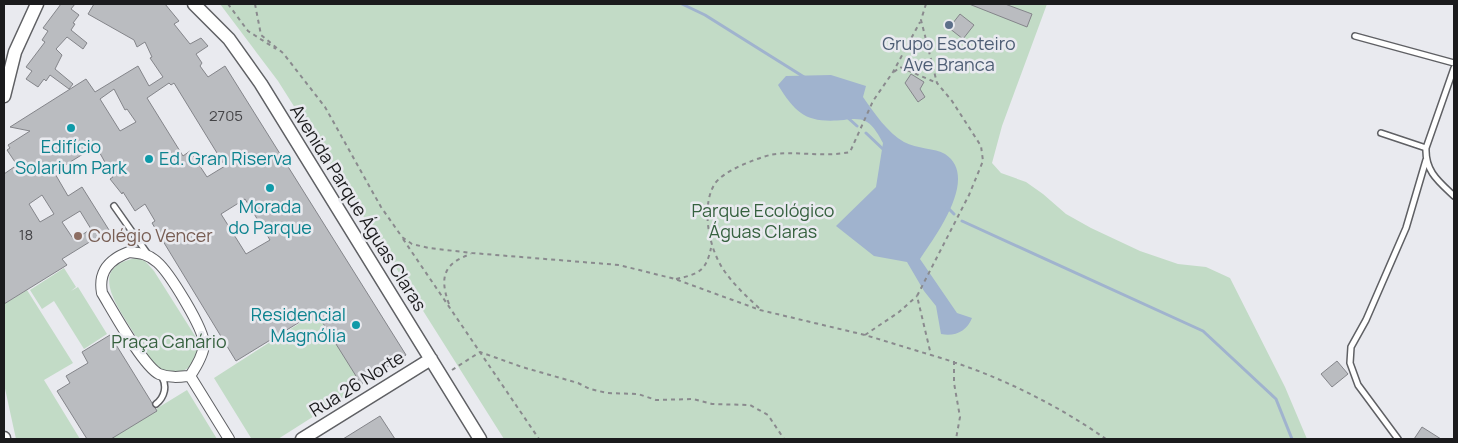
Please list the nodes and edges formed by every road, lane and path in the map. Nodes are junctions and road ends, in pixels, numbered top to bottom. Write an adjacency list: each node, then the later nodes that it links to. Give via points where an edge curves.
1 (37, 4): 8 (street)
2 (194, 4): 31 (street, Avenida Parque Águas Claras, via 229,39 261,84)
3 (228, 4): 9 (path, via 248,31)
4 (255, 4): 9 (path, via 262,35)
5 (926, 4): 6 (path)
6 (921, 20): 12 (path); 13 (path)
7 (1355, 36): 10 (lane)
8 (9, 52): 14 (street)
9 (283, 53): 20 (path, via 325,107 367,184)
10 (1454, 63)
11 (1454, 68): 16 (lane)
12 (893, 72): 13 (path, via 900,68); 21 (path, via 873,101 850,152 833,156 772,155 740,164 714,184 707,213)
13 (937, 83): 25 (path, via 976,139 983,161)
14 (4, 96)
15 (1381, 133): 16 (lane)
16 (1426, 148): 17 (lane)
17 (1426, 160): 18 (lane, via 1434,175); 44 (lane, via 1406,228 1352,347 1350,364 1358,385)
18 (1454, 196)
19 (114, 206): 23 (lane)
20 (402, 237): 22 (path, via 412,244 429,248); 26 (path)
21 (711, 248): 24 (path, via 707,264 695,275); 27 (path, via 734,284)
22 (472, 253): 24 (path, via 619,265); 26 (path, via 448,267 444,290)
23 (149, 256): 33 (street, via 129,252 116,257 104,269 100,283 102,293 144,359); 34 (street, via 158,262 200,328 204,344)
24 (675, 279): 27 (path)
25 (917, 296): 28 (path, via 900,312); 30 (path)
26 (450, 308): 29 (path)
27 (760, 310): 28 (path)
28 (865, 335): 30 (path)
29 (480, 352): 35 (path); 40 (path); 41 (path, via 607,393 638,394 656,400 693,399 712,404 750,405 768,415)
30 (931, 355): 32 (path)
31 (431, 359): 35 (street, Avenida Parque Águas Claras); 38 (street, Rua 26 Norte)
32 (954, 362): 42 (path, via 960,417); 43 (path, via 1034,396)
33 (160, 374): 34 (street, via 168,378); 36 (lane, via 166,384)
34 (190, 376): 37 (street)
35 (442, 378): 39 (street, Avenida Parque Águas Claras)
36 (156, 404)
37 (229, 439)
38 (302, 439)
39 (480, 439)
40 (539, 439)
41 (784, 439)
42 (956, 439)
43 (1106, 439)
44 (1398, 439)

